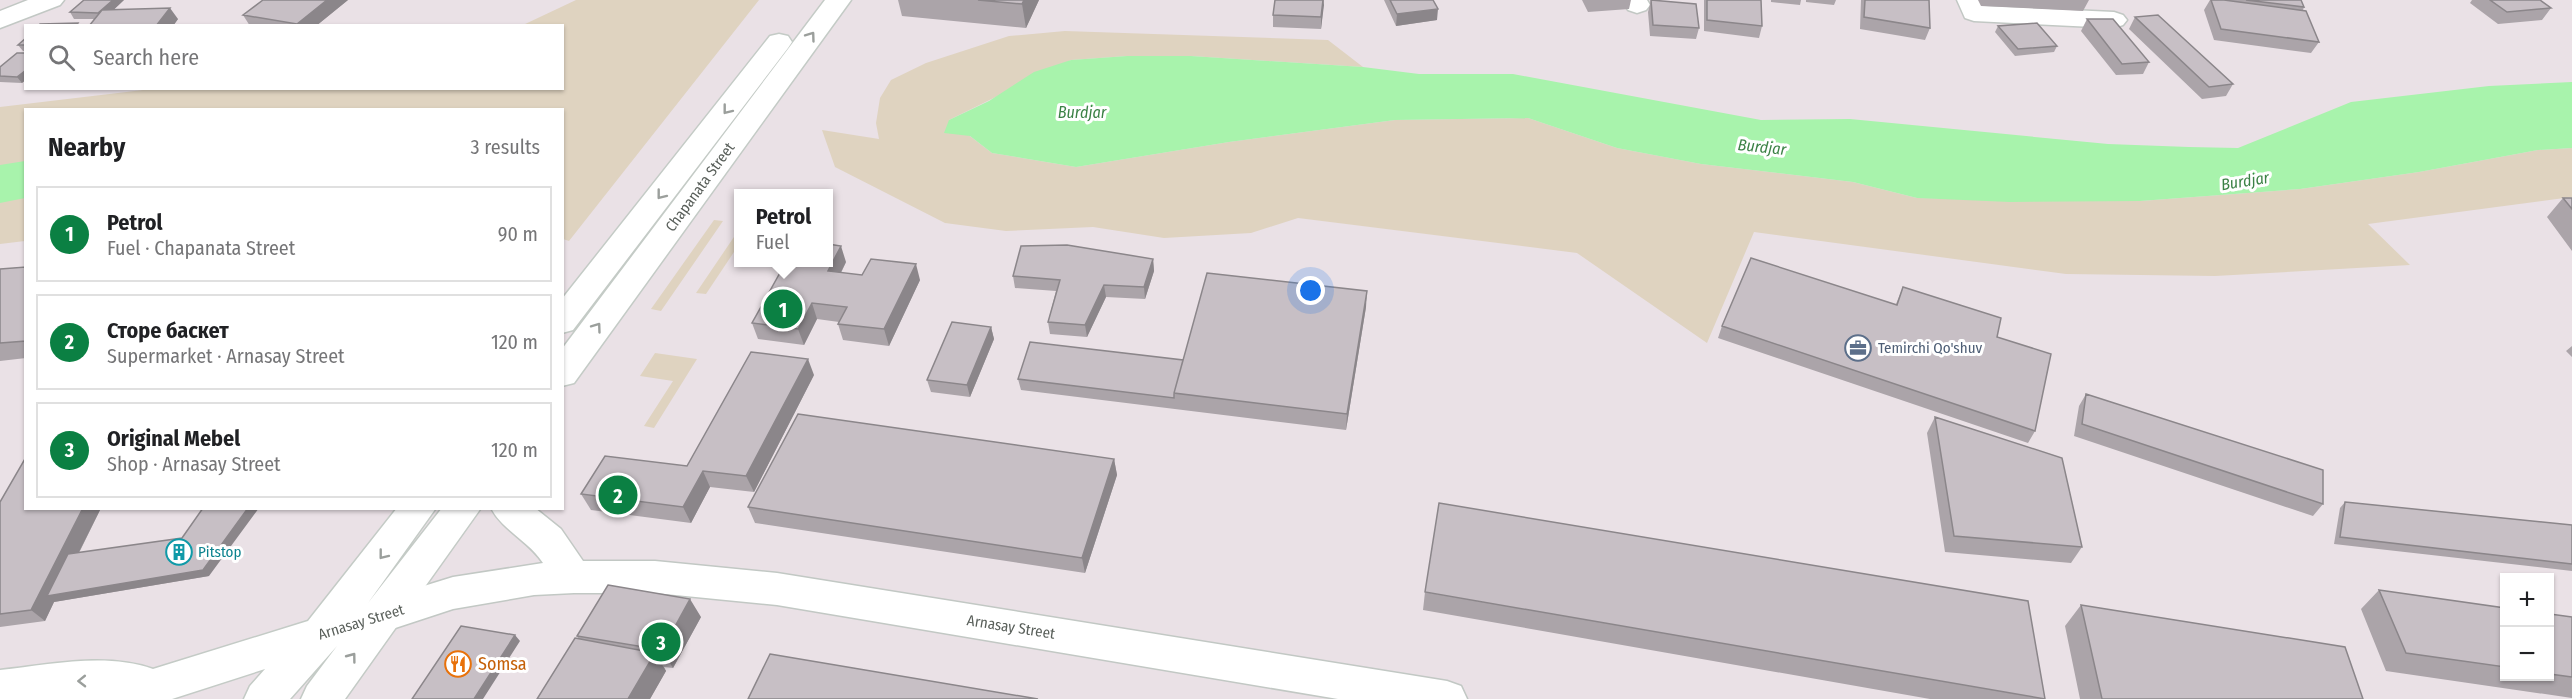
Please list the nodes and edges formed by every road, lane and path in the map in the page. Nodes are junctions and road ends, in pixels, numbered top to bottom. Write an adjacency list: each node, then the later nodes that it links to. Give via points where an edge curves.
1 (51, 0): 5 (main road)
2 (811, 0): 7 (main road, Chapanata Street, one-way to 7)
3 (838, 0): 8 (main road, Chapanata Street, one-way to 3)
4 (1970, 0): 6 (main road, via 1974,13)
5 (0, 20)
6 (2114, 20)
7 (564, 319)
8 (564, 371)
9 (416, 510): 14 (main road, one-way to 14)
10 (462, 510): 13 (main road)
11 (511, 510): 12 (main road, via 548,540)
12 (572, 576): 13 (main road, Arnasay Street, via 452,593); 20 (main road, Arnasay Street, via 691,578 777,588)
13 (383, 615): 14 (main road, Arnasay Street); 19 (main road, one-way to 13)
14 (321, 634): 16 (main road, Arnasay Street); 18 (main road)
15 (0, 688): 16 (main road, Arnasay Street, one-way to 15, via 127,681)
16 (167, 693): 17 (main road, Arnasay Street)
17 (115, 699)
18 (264, 699)
19 (321, 699)
20 (1448, 699)

